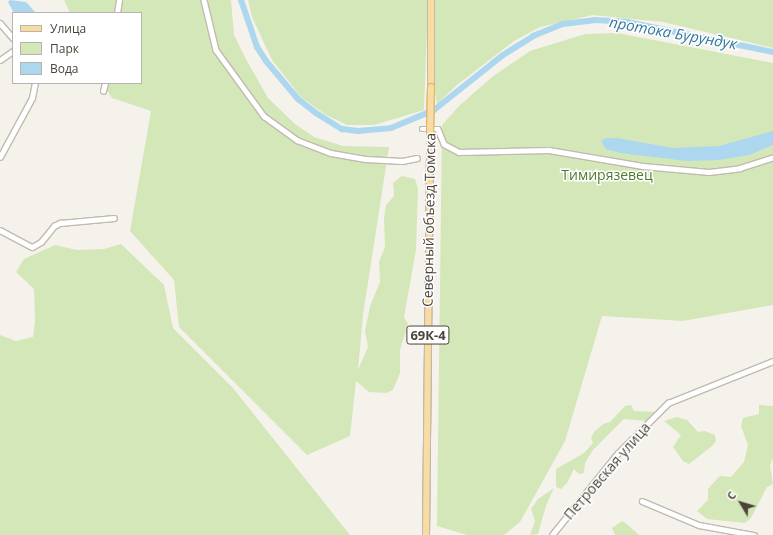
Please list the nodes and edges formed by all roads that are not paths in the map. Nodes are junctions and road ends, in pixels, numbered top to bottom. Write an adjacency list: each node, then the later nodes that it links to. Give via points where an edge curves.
1 (118, 0): 4 (street)
2 (204, 0): 15 (street, via 214,47 264,116 297,140 331,153 366,159 402,161)
3 (431, 0): 20 (main road, Северный объезд Томска / 69К-4, bridge)
4 (117, 12)
5 (0, 23): 6 (street)
6 (12, 37)
7 (12, 52): 8 (street)
8 (0, 60)
9 (35, 84): 13 (street, via 32,98)
10 (105, 84): 11 (street)
11 (103, 91)
12 (422, 129): 14 (street, via 438,129 444,144 459,152 549,150 643,166 709,172 740,168)
13 (0, 157)
14 (773, 157)
15 (417, 158)
16 (114, 218): 17 (street, via 60,223 54,226 41,242 32,247)
17 (0, 230)
18 (773, 361): 21 (street, Петровская улица, via 668,403 618,453)
19 (642, 501): 22 (street, via 699,525)
20 (426, 535)
21 (552, 535)
22 (754, 535)

